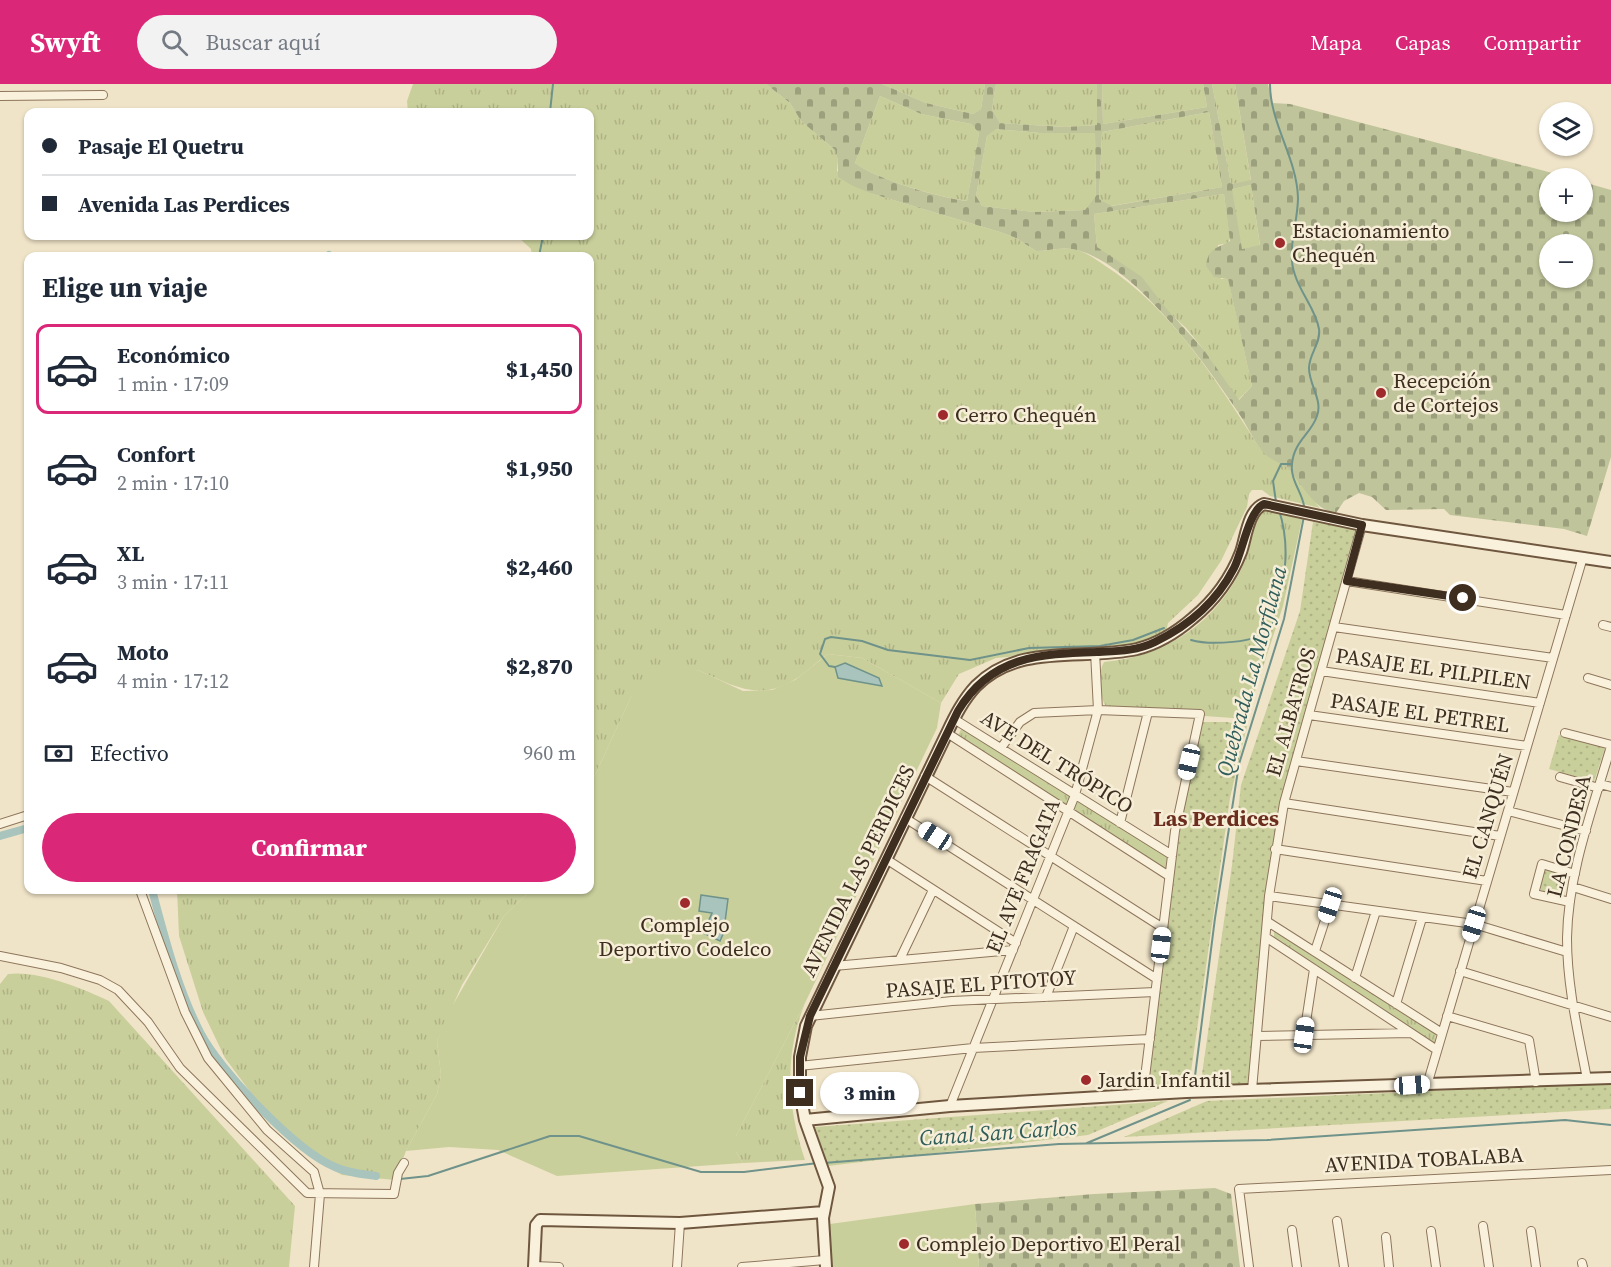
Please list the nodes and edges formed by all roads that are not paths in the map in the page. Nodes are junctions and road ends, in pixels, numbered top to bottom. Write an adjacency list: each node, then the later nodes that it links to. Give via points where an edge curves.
1 (0, 96): 2 (street)
2 (103, 96)
3 (1362, 525): 4 (street, AVENIDA LAS PERDICES); 6 (street, EL ALBATROS); 9 (street, AVENIDA LAS PERDICES, via 1267,504 1257,508 1223,586 1199,612 1175,631 1139,648)
4 (1583, 557): 5 (street, AVENIDA LAS PERDICES); 7 (street, EL CANQUÉN)
5 (1611, 562)
6 (1347, 581): 7 (street); 8 (street, EL ALBATROS)
7 (1566, 615): 10 (street, EL CANQUÉN)
8 (1334, 627): 10 (street); 11 (street, EL ALBATROS)
9 (1095, 652): 15 (street, EL AVE FRAGATA); 18 (street, AVENIDA LAS PERDICES, via 1009,664 976,687)
10 (1553, 658): 14 (street, EL CANQUÉN)
11 (1321, 670): 14 (street, PASAJE EL PILPILEN); 17 (street, EL ALBATROS)
12 (1588, 678): 13 (street)
13 (1611, 685)
14 (1540, 703): 21 (street, EL CANQUÉN)
15 (1098, 710): 16 (street); 23 (street, via 1034,713 1020,722); 30 (street, EL AVE FRAGATA)
16 (1148, 712): 36 (street); 41 (street, via 1200,714)
17 (1309, 715): 21 (street, PASAJE EL PETREL); 24 (street, EL ALBATROS)
18 (954, 719): 19 (street, AVENIDA LAS PERDICES); 23 (street, AVE DEL TRÓPICO)
19 (947, 733): 25 (street, AVENIDA LAS PERDICES); 33 (street, AVE DEL TRÓPICO)
20 (1565, 733): 22 (street)
21 (1527, 746): 29 (street, EL CANQUÉN)
22 (1611, 746): 27 (street, LA CONDESA)
23 (1001, 748): 30 (street, AVE DEL TRÓPICO)
24 (1296, 761): 29 (street); 31 (street, EL ALBATROS)
25 (925, 776): 35 (street, AVENIDA LAS PERDICES); 42 (street)
26 (1560, 777): 27 (street)
27 (1600, 786): 28 (street); 38 (street, LA CONDESA)
28 (1611, 787)
29 (1513, 792): 32 (street, EL CANQUÉN)
30 (1075, 795): 33 (street, EL AVE FRAGATA); 36 (street, AVE DEL TRÓPICO)
31 (1284, 803): 39 (street); 40 (street, EL ALBATROS)
32 (1508, 811): 38 (street); 39 (street, EL CANQUÉN)
33 (1069, 812): 42 (street, EL AVE FRAGATA); 45 (street, AVE DEL TRÓPICO)
34 (24, 816): 37 (street)
35 (905, 818): 43 (street, AVENIDA LAS PERDICES); 52 (street)
36 (1120, 823): 41 (street, AVE DEL TRÓPICO)
37 (0, 824)
38 (1587, 831): 44 (street, LA CONDESA)
39 (1500, 836): 46 (street, EL CANQUÉN)
40 (1275, 849): 46 (street); 50 (street, EL ALBATROS)
41 (1172, 855): 45 (street)
42 (1051, 857): 52 (street, EL AVE FRAGATA); 60 (street)
43 (886, 859): 48 (street); 67 (street, AVENIDA LAS PERDICES)
44 (1575, 874): 47 (street, LA CONDESA); 53 (street, via 1542,864 1534,894)
45 (1169, 876): 60 (street)
46 (1487, 880): 58 (street, EL CANQUÉN)
47 (1573, 887): 51 (street); 53 (street, LA CONDESA)
48 (933, 890): 62 (street); 66 (street)
49 (141, 894): 98 (street, via 185,1012 208,1058 267,1130 314,1172)
50 (1269, 896): 54 (street); 57 (street, EL ALBATROS)
51 (1611, 899)
52 (1033, 900): 59 (street); 62 (street, EL AVE FRAGATA)
53 (1570, 902): 64 (street, LA CONDESA)
54 (1330, 905): 55 (street); 63 (street)
55 (1376, 911): 56 (street); 70 (street)
56 (1422, 918): 58 (street); 75 (street)
57 (1268, 922): 61 (street, EL ALBATROS); 63 (street)
58 (1474, 924): 64 (street); 69 (street, EL CANQUÉN)
59 (1074, 926): 71 (street); 73 (street)
60 (1162, 928): 71 (street)
61 (1267, 938): 68 (street); 83 (street, EL ALBATROS)
62 (1014, 947): 66 (street); 74 (street, EL AVE FRAGATA)
63 (1315, 951): 70 (street)
64 (1568, 952): 76 (street, LA CONDESA)
65 (0, 956): 98 (street, via 61,968 118,990 148,1022 180,1068 294,1183 307,1193)
66 (900, 958): 67 (street)
67 (834, 966): 77 (street, AVENIDA LAS PERDICES)
68 (1314, 969): 80 (street); 82 (street)
69 (1460, 970): 76 (street); 78 (street, EL CANQUÉN)
70 (1355, 978): 75 (street)
71 (1157, 979): 72 (street)
72 (1155, 992): 73 (street, PASAJE EL PITOTOY); 84 (street)
73 (1046, 997): 74 (street, PASAJE EL PITOTOY)
74 (993, 999): 77 (street, PASAJE EL PITOTOY); 85 (street, EL AVE FRAGATA)
75 (1396, 1004): 81 (street)
76 (1573, 1006): 79 (street); 89 (street, LA CONDESA)
77 (810, 1016): 87 (street, AVENIDA LAS PERDICES)
78 (1447, 1016): 81 (street, EL CANQUÉN); 90 (street, via 1529,1040)
79 (1611, 1017)
80 (1411, 1033): 82 (street); 86 (street)
81 (1442, 1033): 86 (street, EL CANQUÉN)
82 (1304, 1035): 83 (street)
83 (1257, 1036): 92 (street, EL ALBATROS)
84 (1150, 1040): 85 (street); 93 (street)
85 (973, 1048): 87 (street); 94 (street, EL AVE FRAGATA)
86 (1437, 1050): 91 (street, EL CANQUÉN)
87 (799, 1066): 95 (street, AVENIDA LAS PERDICES)
88 (1611, 1078): 89 (street)
89 (1587, 1079): 90 (street)
90 (1536, 1082): 91 (street)
91 (1426, 1084): 92 (street)
92 (1252, 1090): 93 (street)
93 (1143, 1094): 94 (street)
94 (950, 1106): 95 (street)
95 (805, 1120): 99 (street, AVENIDA LAS PERDICES, via 829,1187)
96 (404, 1162): 98 (street, via 394,1194)
97 (1611, 1170): 113 (street, AVENIDA TOBALABA, via 1239,1189)
98 (320, 1194): 109 (street)
99 (824, 1212): 101 (street); 107 (street)
100 (1337, 1221): 115 (street)
101 (680, 1223): 108 (street, via 545,1219 537,1222); 111 (street)
102 (1483, 1226): 118 (street)
103 (1292, 1230): 114 (street)
104 (1431, 1231): 117 (street)
105 (1531, 1231): 119 (street)
106 (1386, 1236): 116 (street)
107 (826, 1263): 112 (street)
108 (534, 1266): 110 (street)
109 (314, 1267)
110 (559, 1267)
111 (677, 1267)
112 (742, 1267)
113 (1249, 1267)
114 (1297, 1267)
115 (1344, 1267)
116 (1389, 1267)
117 (1436, 1267)
118 (1489, 1267)
119 (1536, 1267)

